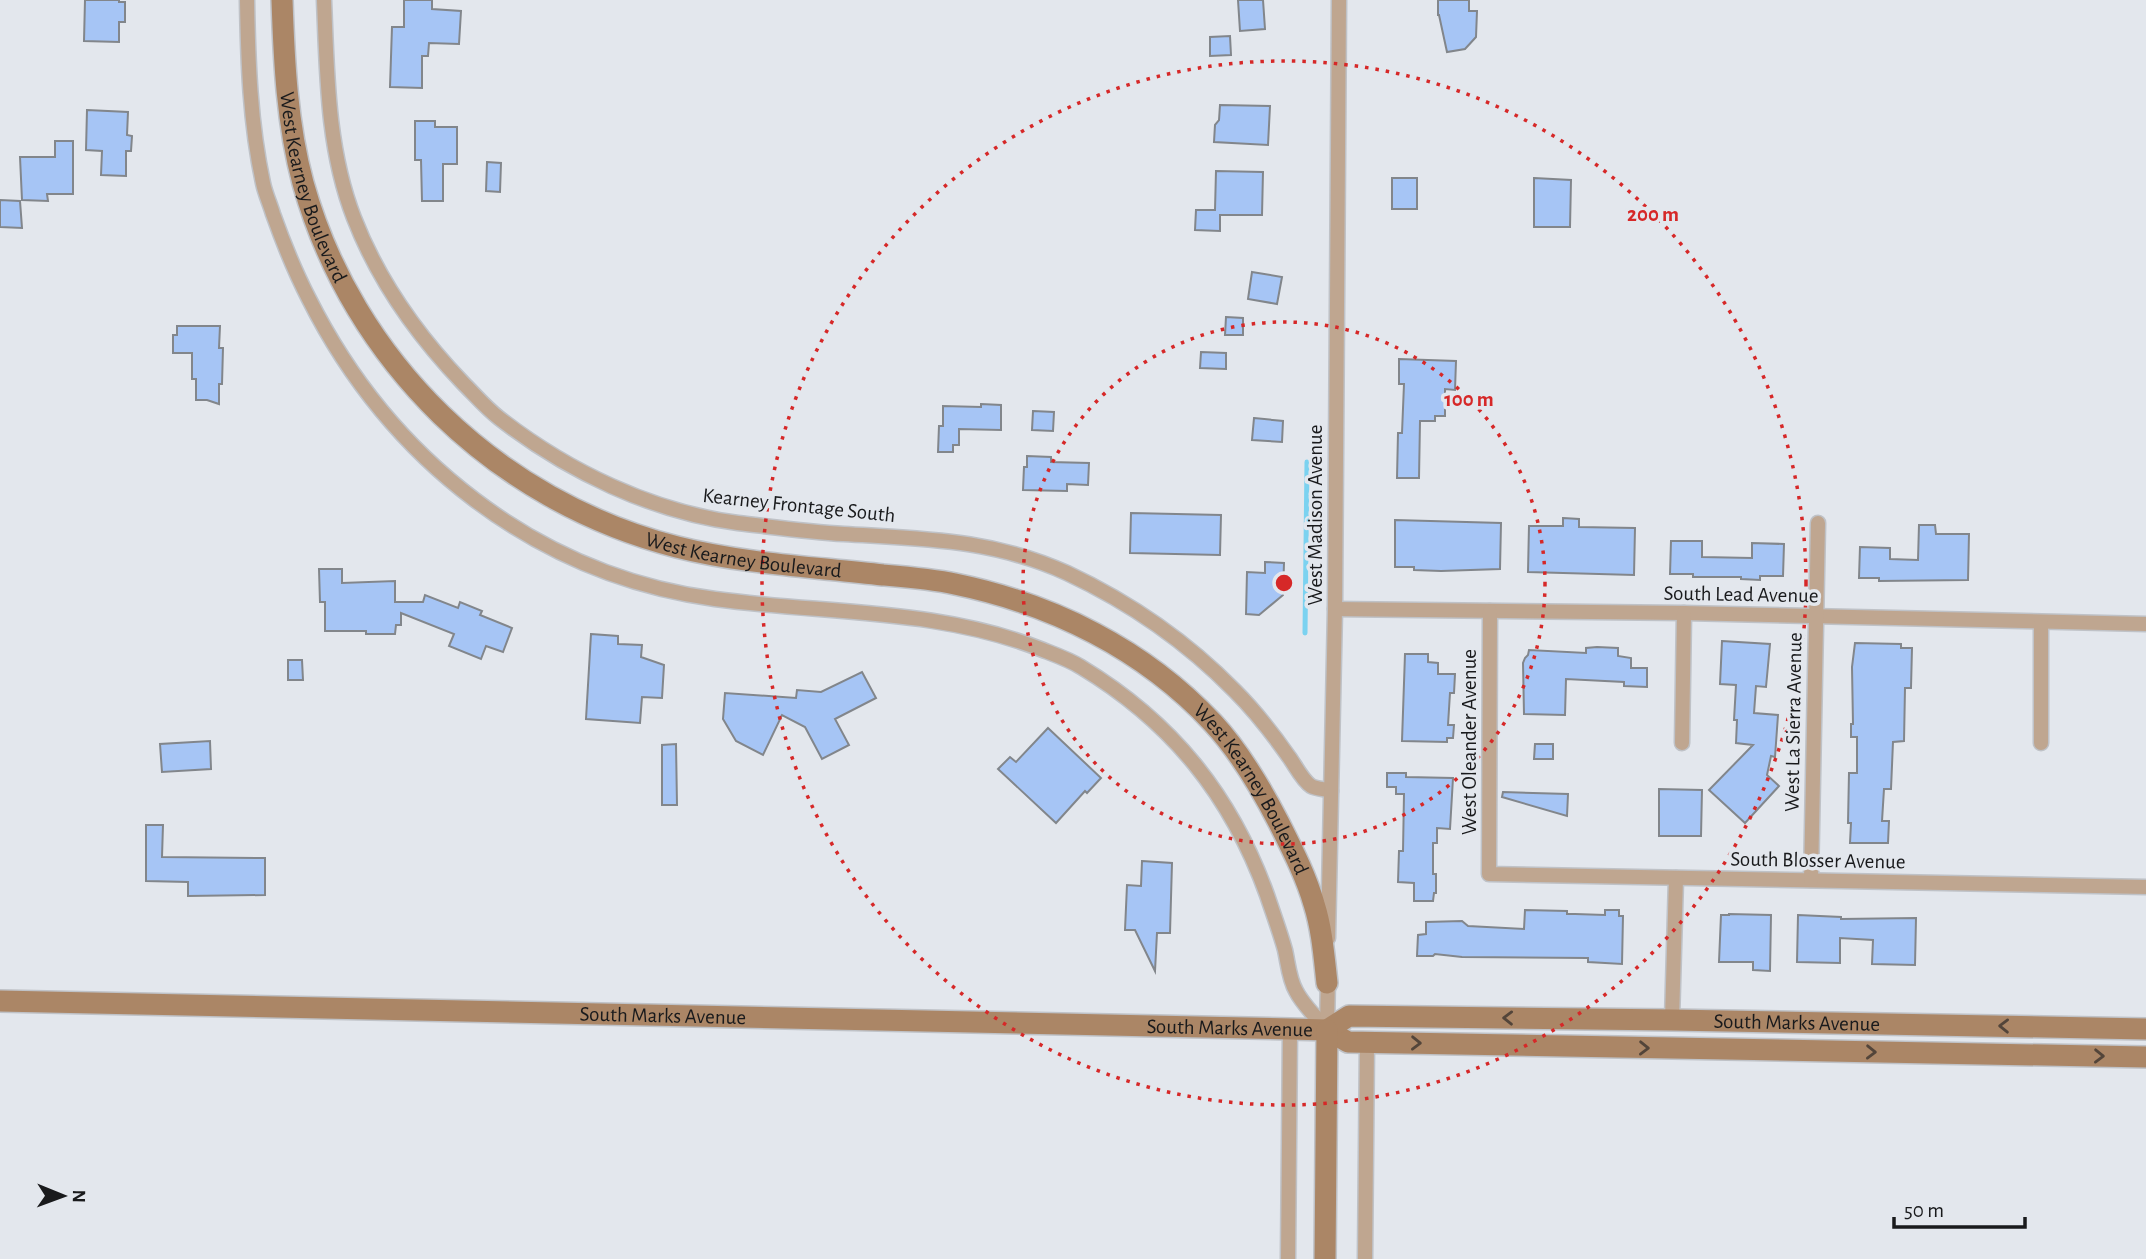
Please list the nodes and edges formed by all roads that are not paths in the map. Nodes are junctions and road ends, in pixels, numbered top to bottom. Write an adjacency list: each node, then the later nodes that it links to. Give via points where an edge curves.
1 (247, 0): 24 (street, via 248,71 256,139 264,187 290,261 334,345 361,386 410,444 498,517 558,552 609,573 712,599 963,625 1010,636 1077,664 1144,711 1199,767 1254,860 1295,989)
2 (282, 0): 19 (main road, West Kearney Boulevard, via 295,146 303,183 331,259 386,353 461,434 530,486 631,533 678,548 741,559 952,583 1043,609 1125,650 1213,723 1266,799 1314,903)
3 (324, 0): 14 (street, Kearney Frontage South, via 327,89 335,147 353,215 370,254 409,319 433,351 497,416 574,468 690,515 841,534 946,540 1040,561 1129,606 1168,634 1236,692 1310,785)
4 (1339, 0): 6 (street, West Madison Avenue)
5 (1818, 523): 9 (street, West La Sierra Avenue)
6 (1335, 609): 7 (street, South Lead Avenue); 14 (street, West Madison Avenue)
7 (1490, 611): 8 (street, South Lead Avenue); 15 (street, West Oleander Avenue)
8 (1684, 613): 9 (street, South Lead Avenue); 12 (street)
9 (1816, 616): 10 (street, South Lead Avenue); 17 (street, West La Sierra Avenue)
10 (2042, 622): 11 (street, South Lead Avenue); 13 (street)
11 (2146, 624)
12 (1682, 743)
13 (2041, 743)
14 (1331, 791): 19 (street, West Madison Avenue)
15 (1489, 874): 16 (street, South Blosser Avenue)
16 (1676, 878): 17 (street, South Blosser Avenue); 21 (street)
17 (1811, 880): 18 (street, South Blosser Avenue)
18 (2146, 887)
19 (1327, 983): 24 (street, West Madison Avenue)
20 (0, 1001): 22 (main road, South Marks Avenue)
21 (1672, 1020): 23 (main road, South Marks Avenue, one-way to 21); 24 (main road, South Marks Avenue, one-way to 24, via 1349,1016)
22 (1290, 1029): 24 (main road, South Marks Avenue); 27 (street)
23 (2146, 1029)
24 (1327, 1030): 25 (main road, South Marks Avenue, via 1348,1042); 28 (main road)
25 (1367, 1042): 26 (main road, South Marks Avenue, one-way to 26); 29 (street)
26 (2146, 1057)
27 (1288, 1259)
28 (1325, 1259)
29 (1365, 1259)

